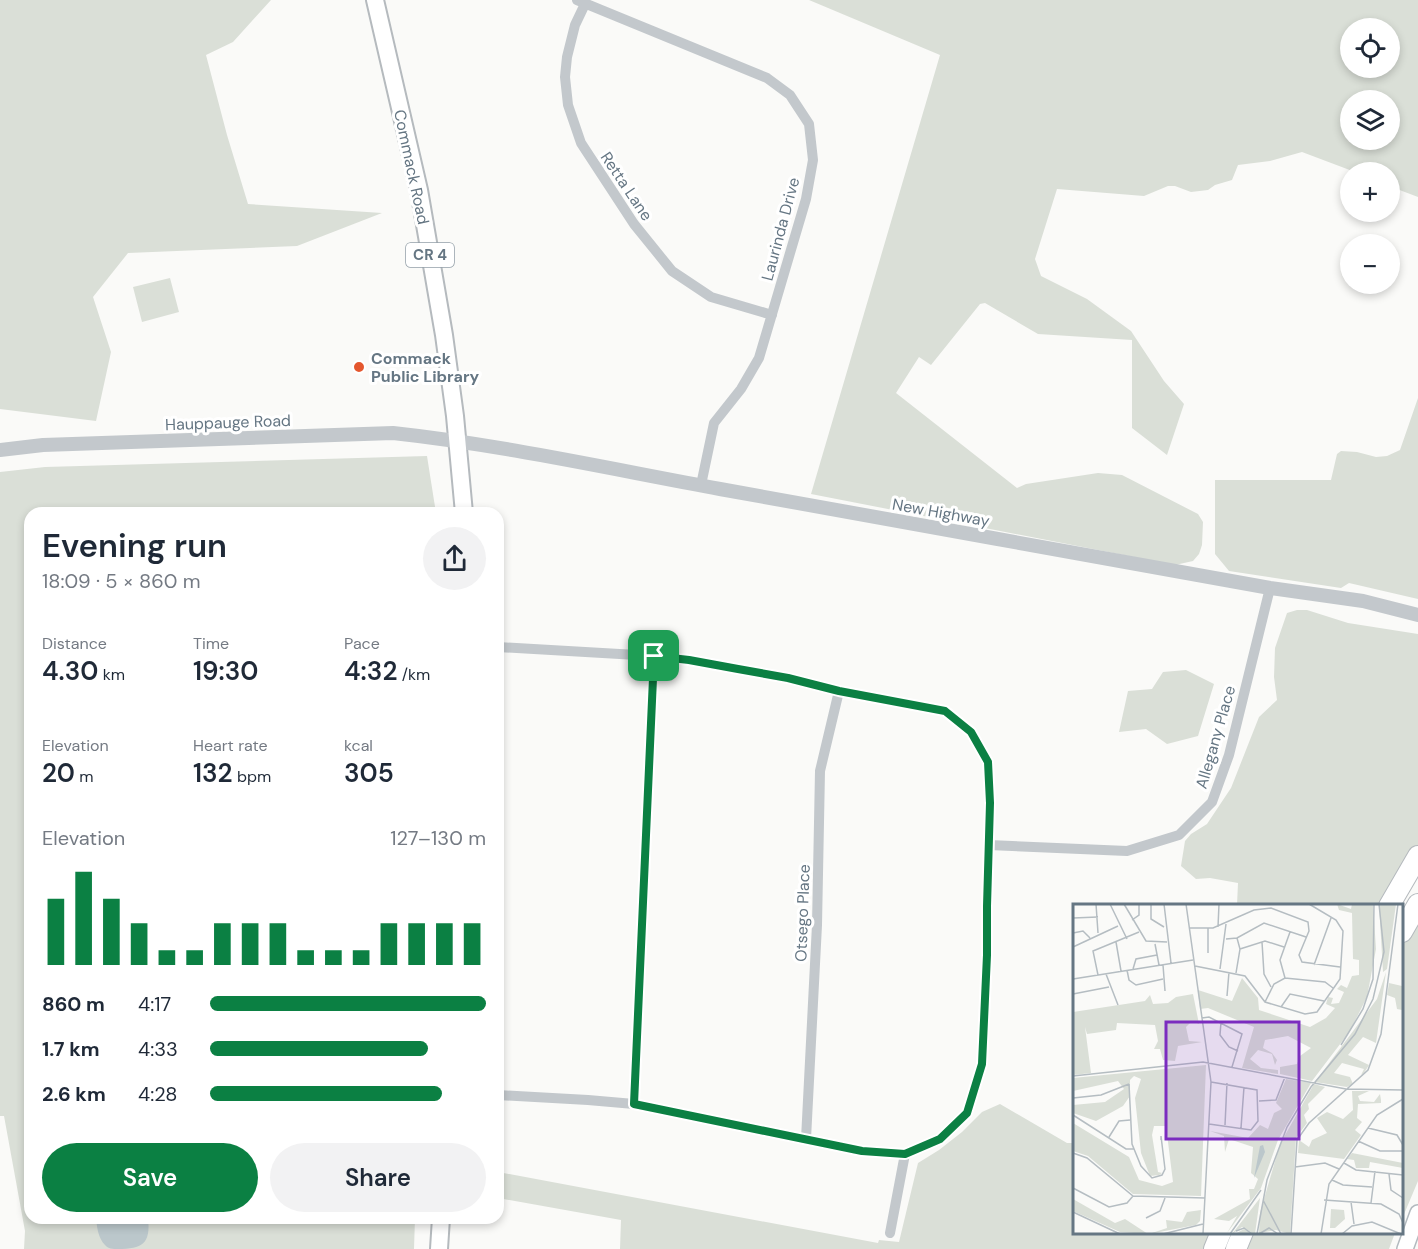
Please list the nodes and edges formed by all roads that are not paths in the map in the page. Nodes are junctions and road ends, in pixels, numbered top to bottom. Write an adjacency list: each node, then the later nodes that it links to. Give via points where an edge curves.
1 (375, 0): 4 (main road, Commack Road / CR 4, via 419,190)
2 (581, 2): 3 (street, Retta Lane, via 565,77 568,105 581,143 634,224 672,271 711,297); 3 (street, Laurinda Drive, via 767,78 790,95 809,124 813,160 806,199)
3 (772, 315): 6 (street, Laurinda Drive, via 759,358 714,423)
4 (458, 441): 5 (street, Hauppauge Road, via 393,433 43,445); 6 (street, New Highway); 7 (main road, Commack Road / CR 4)
5 (0, 450)
6 (701, 485): 8 (street, New Highway)
7 (464, 507)
8 (1270, 588): 9 (street, New Highway, via 1363,601); 13 (street, Allegany Place, via 1229,755 1212,802 1179,835 1127,851)
9 (1418, 615)
10 (504, 647): 11 (street)
11 (654, 656): 12 (street, via 788,678); 19 (street)
12 (839, 691): 13 (street, via 945,711 971,732 988,762); 20 (street, Otsego Place, via 820,771)
13 (989, 845): 21 (street, via 982,1064 967,1113 940,1139)
14 (1418, 856): 15 (highway)
15 (1390, 904)
16 (1418, 904): 17 (highway)
17 (1403, 929)
18 (504, 1095): 19 (street)
19 (634, 1104): 20 (street)
20 (806, 1139): 21 (street, via 862,1151)
21 (905, 1154): 24 (street)
22 (1418, 1213): 30 (main road)
23 (441, 1224): 27 (main road)
24 (890, 1233)
25 (1221, 1234): 28 (highway)
26 (1243, 1234): 29 (highway)
27 (439, 1249)
28 (1214, 1249)
29 (1236, 1249)
30 (1405, 1249)

